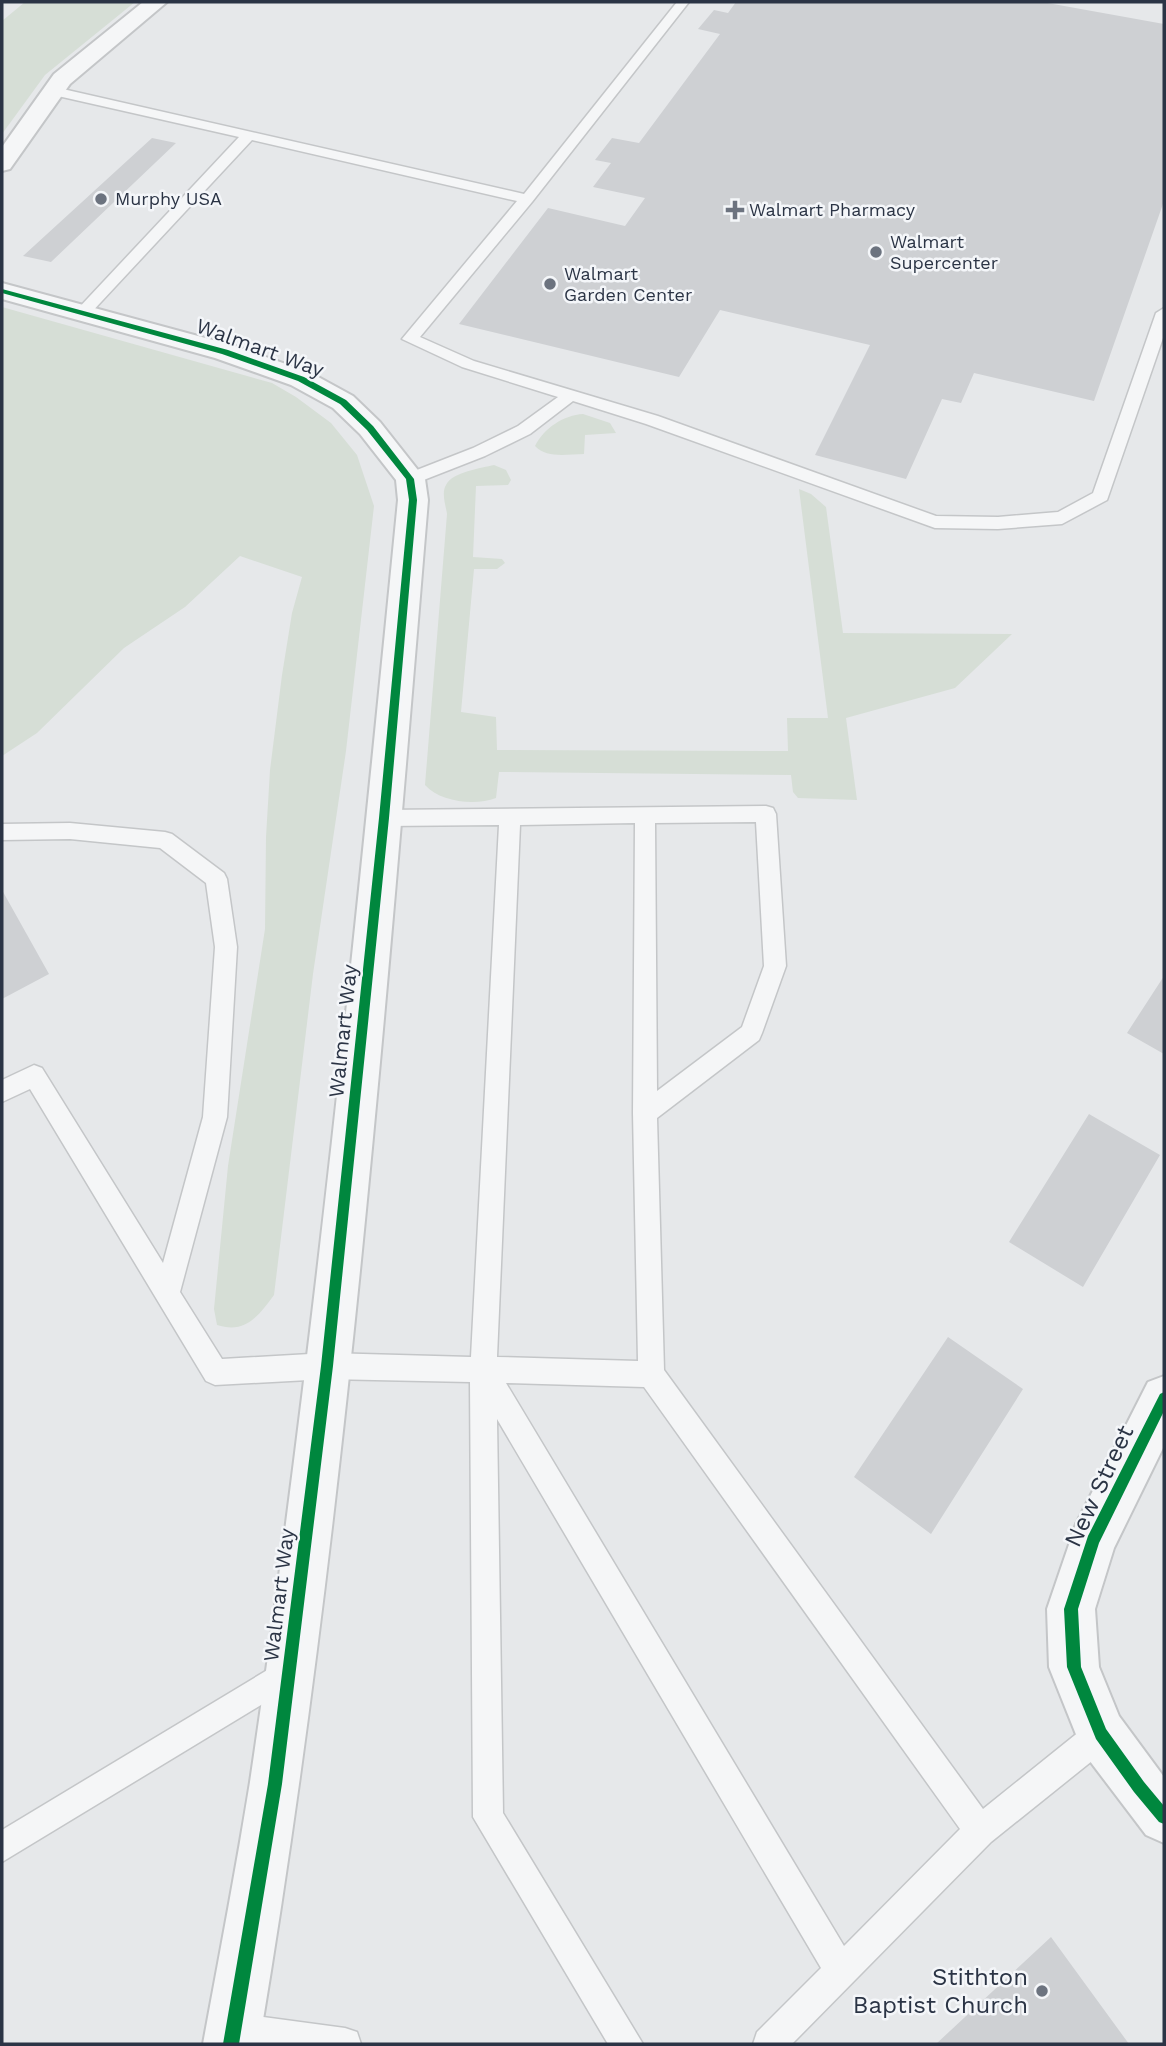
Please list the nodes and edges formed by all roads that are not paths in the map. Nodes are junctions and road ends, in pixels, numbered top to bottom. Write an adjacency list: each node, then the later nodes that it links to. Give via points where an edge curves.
1 (156, 2): 3 (street, via 62,79)
2 (683, 2): 6 (lane)
3 (54, 91): 4 (lane); 5 (street)
4 (249, 135): 6 (lane); 8 (lane)
5 (2, 164)
6 (527, 198): 10 (lane, via 410,338 468,364)
7 (2, 291): 8 (street, Walmart Way)
8 (82, 313): 11 (street, Walmart Way, via 225,352 301,379 343,402)
9 (1164, 313): 10 (lane, via 1101,496 1062,518 935,522)
10 (571, 395): 11 (lane, via 524,430)
11 (410, 479): 14 (street, Walmart Way, via 411,528)
12 (645, 815): 13 (lane); 17 (lane); 17 (lane, via 766,814 775,966 751,1033)
13 (510, 817): 14 (lane); 20 (lane)
14 (384, 818): 19 (street, Walmart Way)
15 (2, 832): 18 (lane, via 71,831 165,840 216,879 226,947 215,1117)
16 (2, 1092): 18 (lane, via 34,1075)
17 (645, 1113): 21 (lane)
18 (167, 1294): 19 (lane, via 215,1372)
19 (327, 1366): 20 (lane); 23 (street, Walmart Way)
20 (483, 1370): 21 (lane); 28 (lane); 31 (lane, via 488,1817)
21 (652, 1374): 26 (lane)
22 (1164, 1398): 24 (street, New Street, via 1093,1541 1071,1609 1074,1667)
23 (289, 1672): 27 (lane); 29 (street, Walmart Way)
24 (1101, 1734): 25 (street, New Street); 26 (lane)
25 (1164, 1817)
26 (980, 1831): 28 (lane)
27 (2, 1847)
28 (841, 1971): 32 (lane)
29 (232, 2036): 30 (lane)
30 (345, 2044)
31 (627, 2044)
32 (769, 2044)

